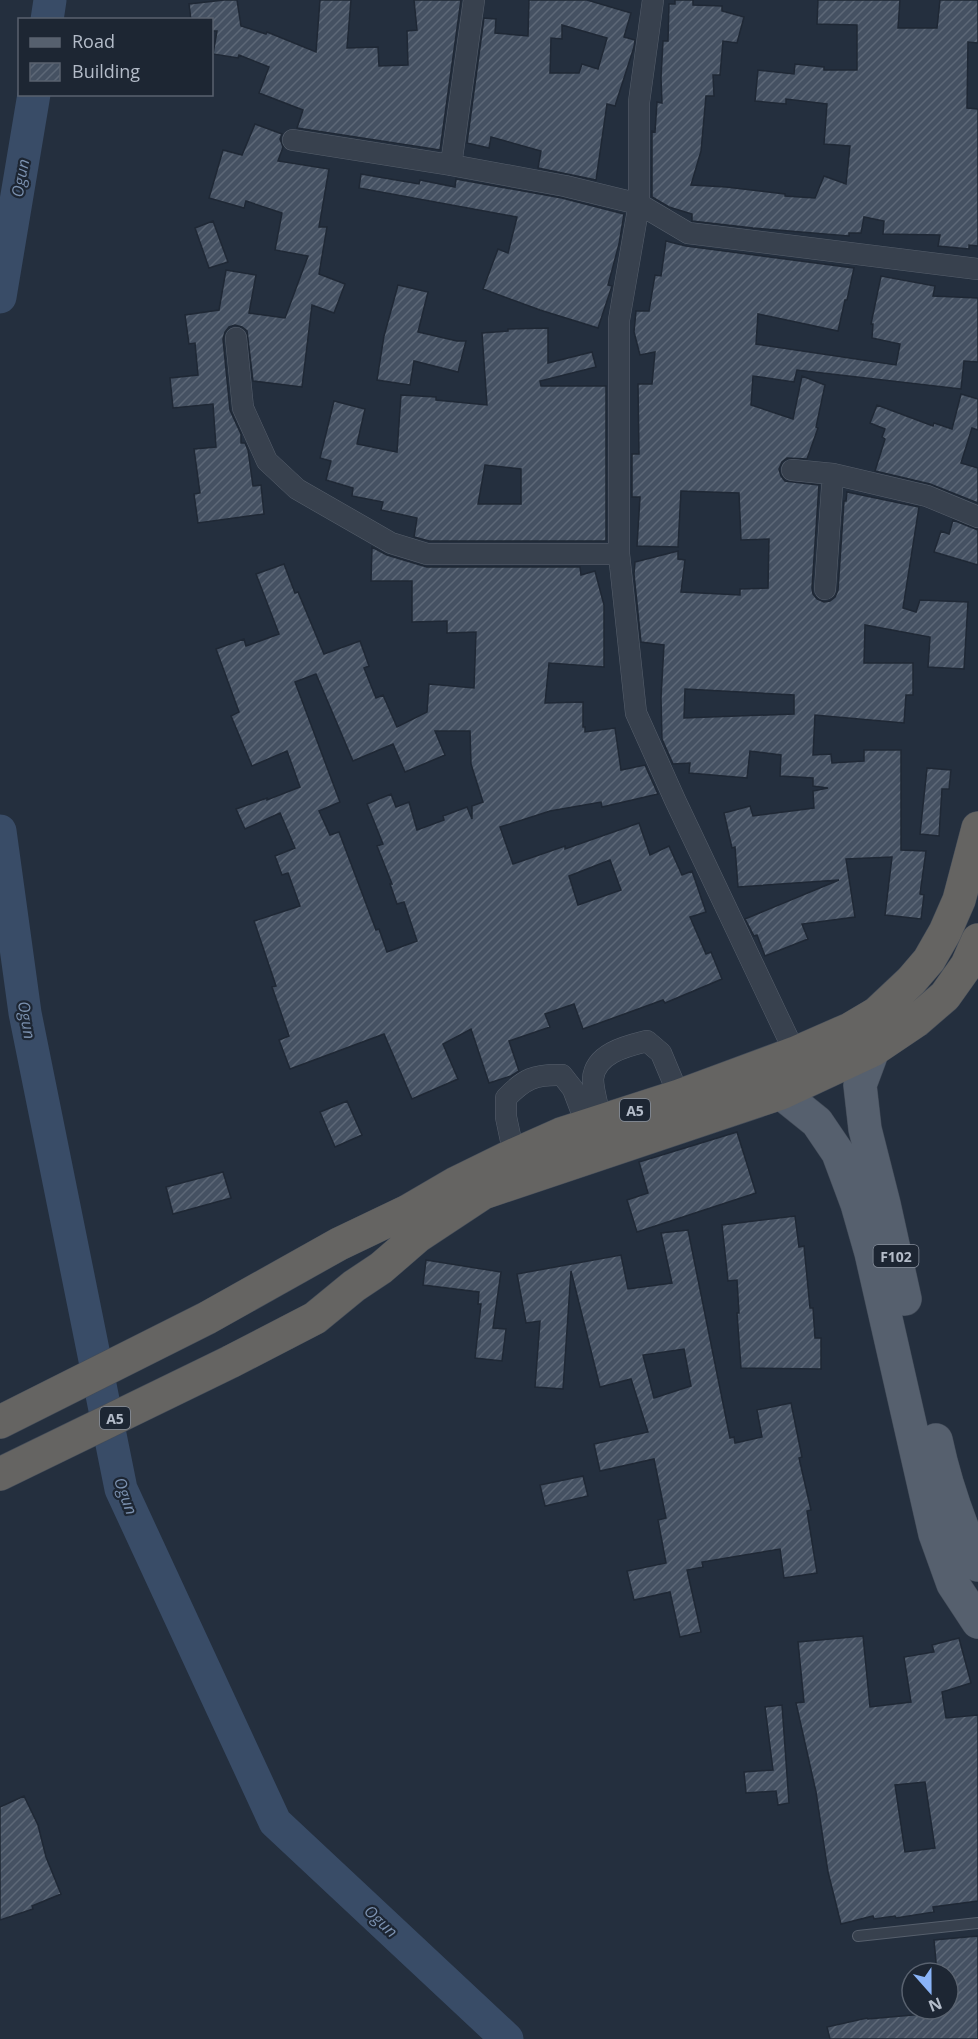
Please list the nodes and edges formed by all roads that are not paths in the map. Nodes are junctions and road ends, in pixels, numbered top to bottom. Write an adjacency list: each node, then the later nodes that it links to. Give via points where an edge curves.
1 (474, 0): 4 (street)
2 (653, 0): 5 (street, via 639,102)
3 (293, 140): 4 (street)
4 (451, 165): 5 (street)
5 (639, 204): 6 (street, via 688,233); 11 (street, via 619,320)
6 (978, 269)
7 (236, 338): 11 (street, via 243,408 267,461 297,489 391,543 427,554)
8 (792, 470): 9 (street)
9 (833, 474): 10 (street, via 927,496); 12 (street)
10 (978, 517)
11 (619, 554): 16 (street, via 636,713)
12 (825, 589)
13 (978, 828): 16 (highway, A5, via 959,900 945,933 917,974 877,1013)
14 (978, 940): 15 (highway, A5, via 967,965 945,996)
15 (873, 1050): 17 (highway, A5); 23 (main road, F102, via 860,1085 865,1129 941,1463)
16 (795, 1053): 18 (highway, A5)
17 (781, 1093): 22 (highway, A5, via 483,1193 418,1236 315,1318); 24 (main road, via 817,1122 838,1154 857,1204 872,1253 935,1534 953,1584)
18 (679, 1096): 19 (highway, A5); 19 (street, via 661,1053 647,1041 623,1047 602,1059 593,1078)
19 (594, 1124): 20 (highway, A5); 20 (street, via 562,1075 546,1074 521,1082 506,1098)
20 (514, 1155): 21 (highway, A5, via 339,1244 207,1318)
21 (0, 1422)
22 (0, 1474)
23 (978, 1565)
24 (978, 1622)
25 (978, 1923): 26 (lane)
26 (858, 1936)

